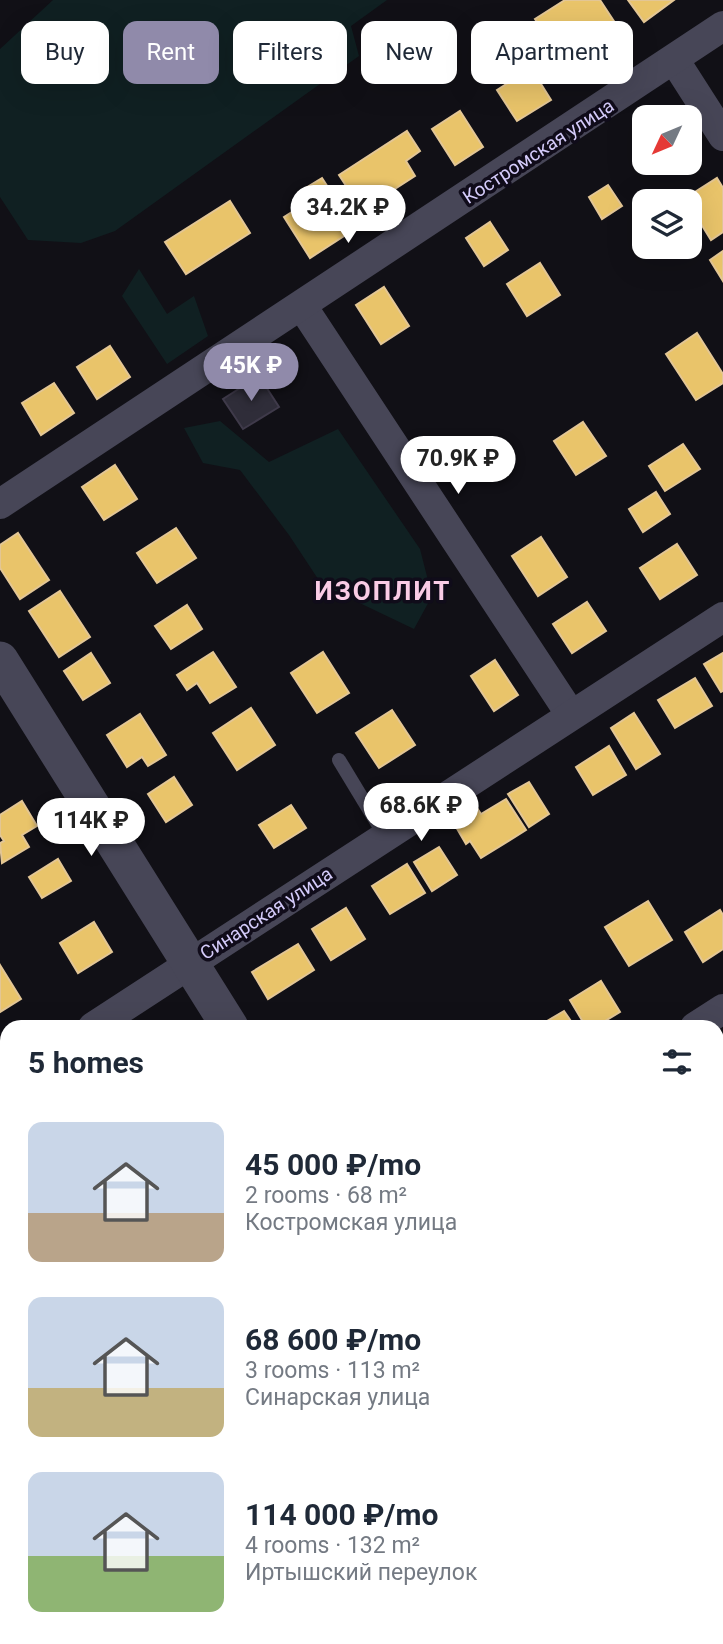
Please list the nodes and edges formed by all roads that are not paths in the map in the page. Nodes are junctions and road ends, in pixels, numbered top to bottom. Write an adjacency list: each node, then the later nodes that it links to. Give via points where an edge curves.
1 (723, 26): 2 (street, Костромская улица)
2 (675, 61): 3 (street); 4 (street, Костромская улица)
3 (723, 136)
4 (302, 306): 5 (street, Костромская улица); 8 (street)
5 (0, 504)
6 (723, 617): 8 (street, Синарская улица)
7 (0, 660): 11 (street)
8 (571, 715): 10 (street, Синарская улица)
9 (339, 760): 10 (lane)
10 (385, 836): 11 (street, Синарская улица)
11 (191, 962): 13 (street, Синарская улица); 14 (street)
12 (723, 1009): 15 (street)
13 (104, 1020)
14 (226, 1020)
15 (706, 1020)

